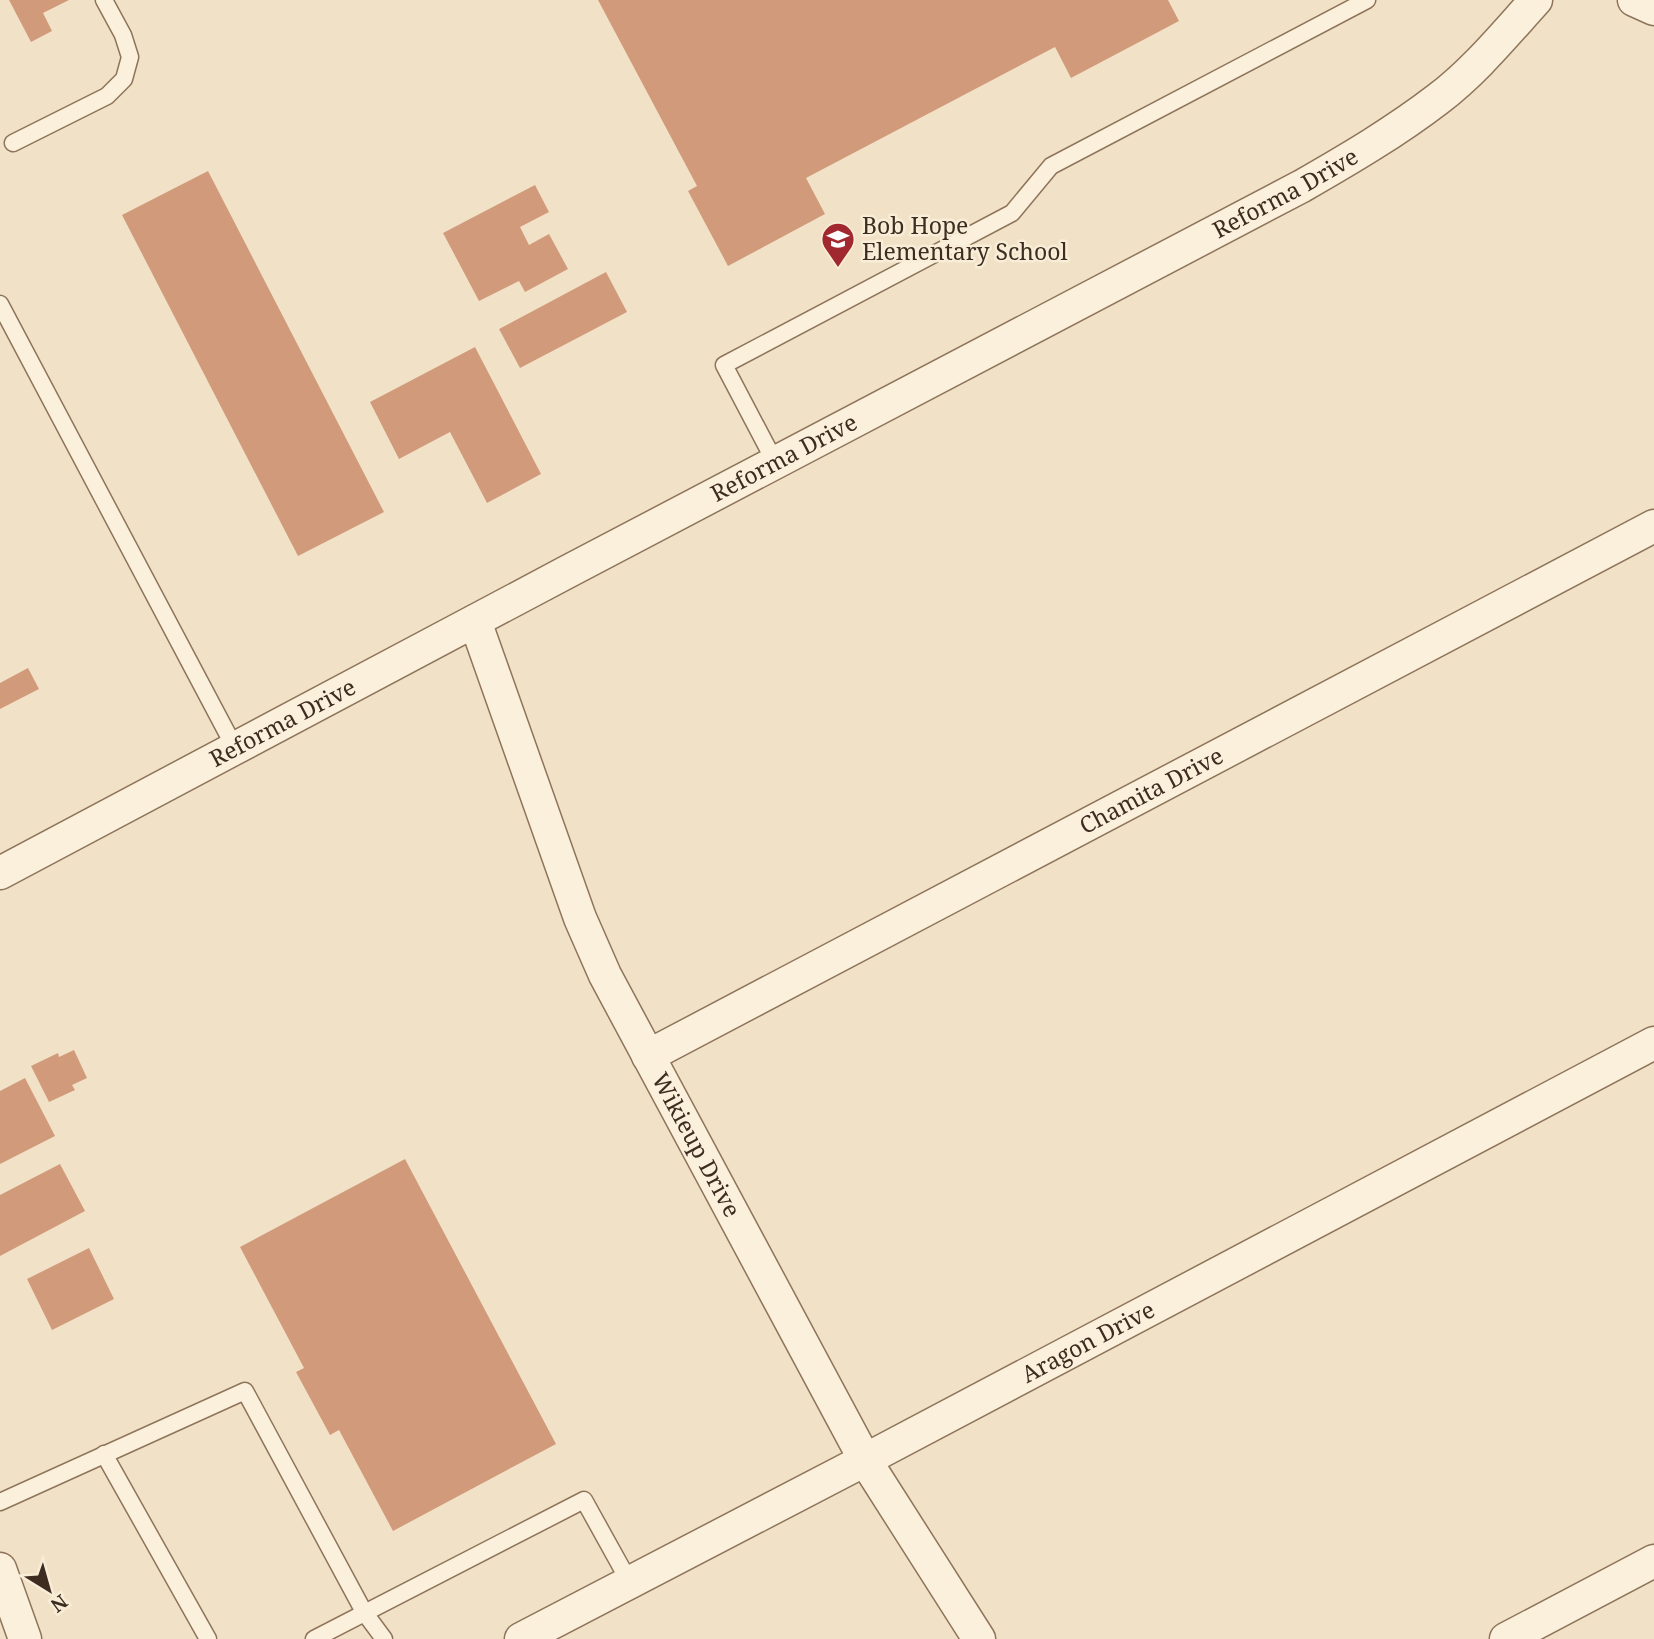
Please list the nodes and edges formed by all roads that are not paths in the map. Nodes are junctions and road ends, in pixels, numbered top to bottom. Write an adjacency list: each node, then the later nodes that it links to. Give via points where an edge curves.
1 (104, 0): 6 (lane, via 130,57 124,79 107,96)
2 (1367, 0): 8 (lane, via 1051,166 1012,213 724,365)
3 (1536, 0): 8 (street, Reforma Drive, via 1457,83 1384,138 1303,186)
4 (1634, 0): 5 (street)
5 (1654, 9)
6 (13, 144)
7 (0, 304): 11 (lane)
8 (775, 463): 10 (street, Reforma Drive)
9 (1654, 526): 14 (street, Chamita Drive)
10 (475, 621): 11 (street, Reforma Drive); 14 (street, Wikieup Drive, via 580,918)
11 (235, 748): 12 (street, Reforma Drive)
12 (0, 873)
13 (1654, 1043): 16 (street, Aragon Drive)
14 (648, 1056): 16 (street, Wikieup Drive)
15 (104, 1454): 17 (lane); 21 (lane, via 245,1391); 23 (lane)
16 (865, 1460): 20 (street, Aragon Drive); 27 (street, Wikieup Drive)
17 (0, 1502)
18 (1654, 1561): 28 (street)
19 (0, 1569): 22 (street)
20 (629, 1583): 21 (lane, via 584,1500); 26 (street, Aragon Drive)
21 (364, 1612): 24 (lane); 25 (lane)
22 (25, 1639)
23 (208, 1639)
24 (314, 1639)
25 (384, 1639)
26 (521, 1639)
27 (979, 1639)
28 (1506, 1639)

